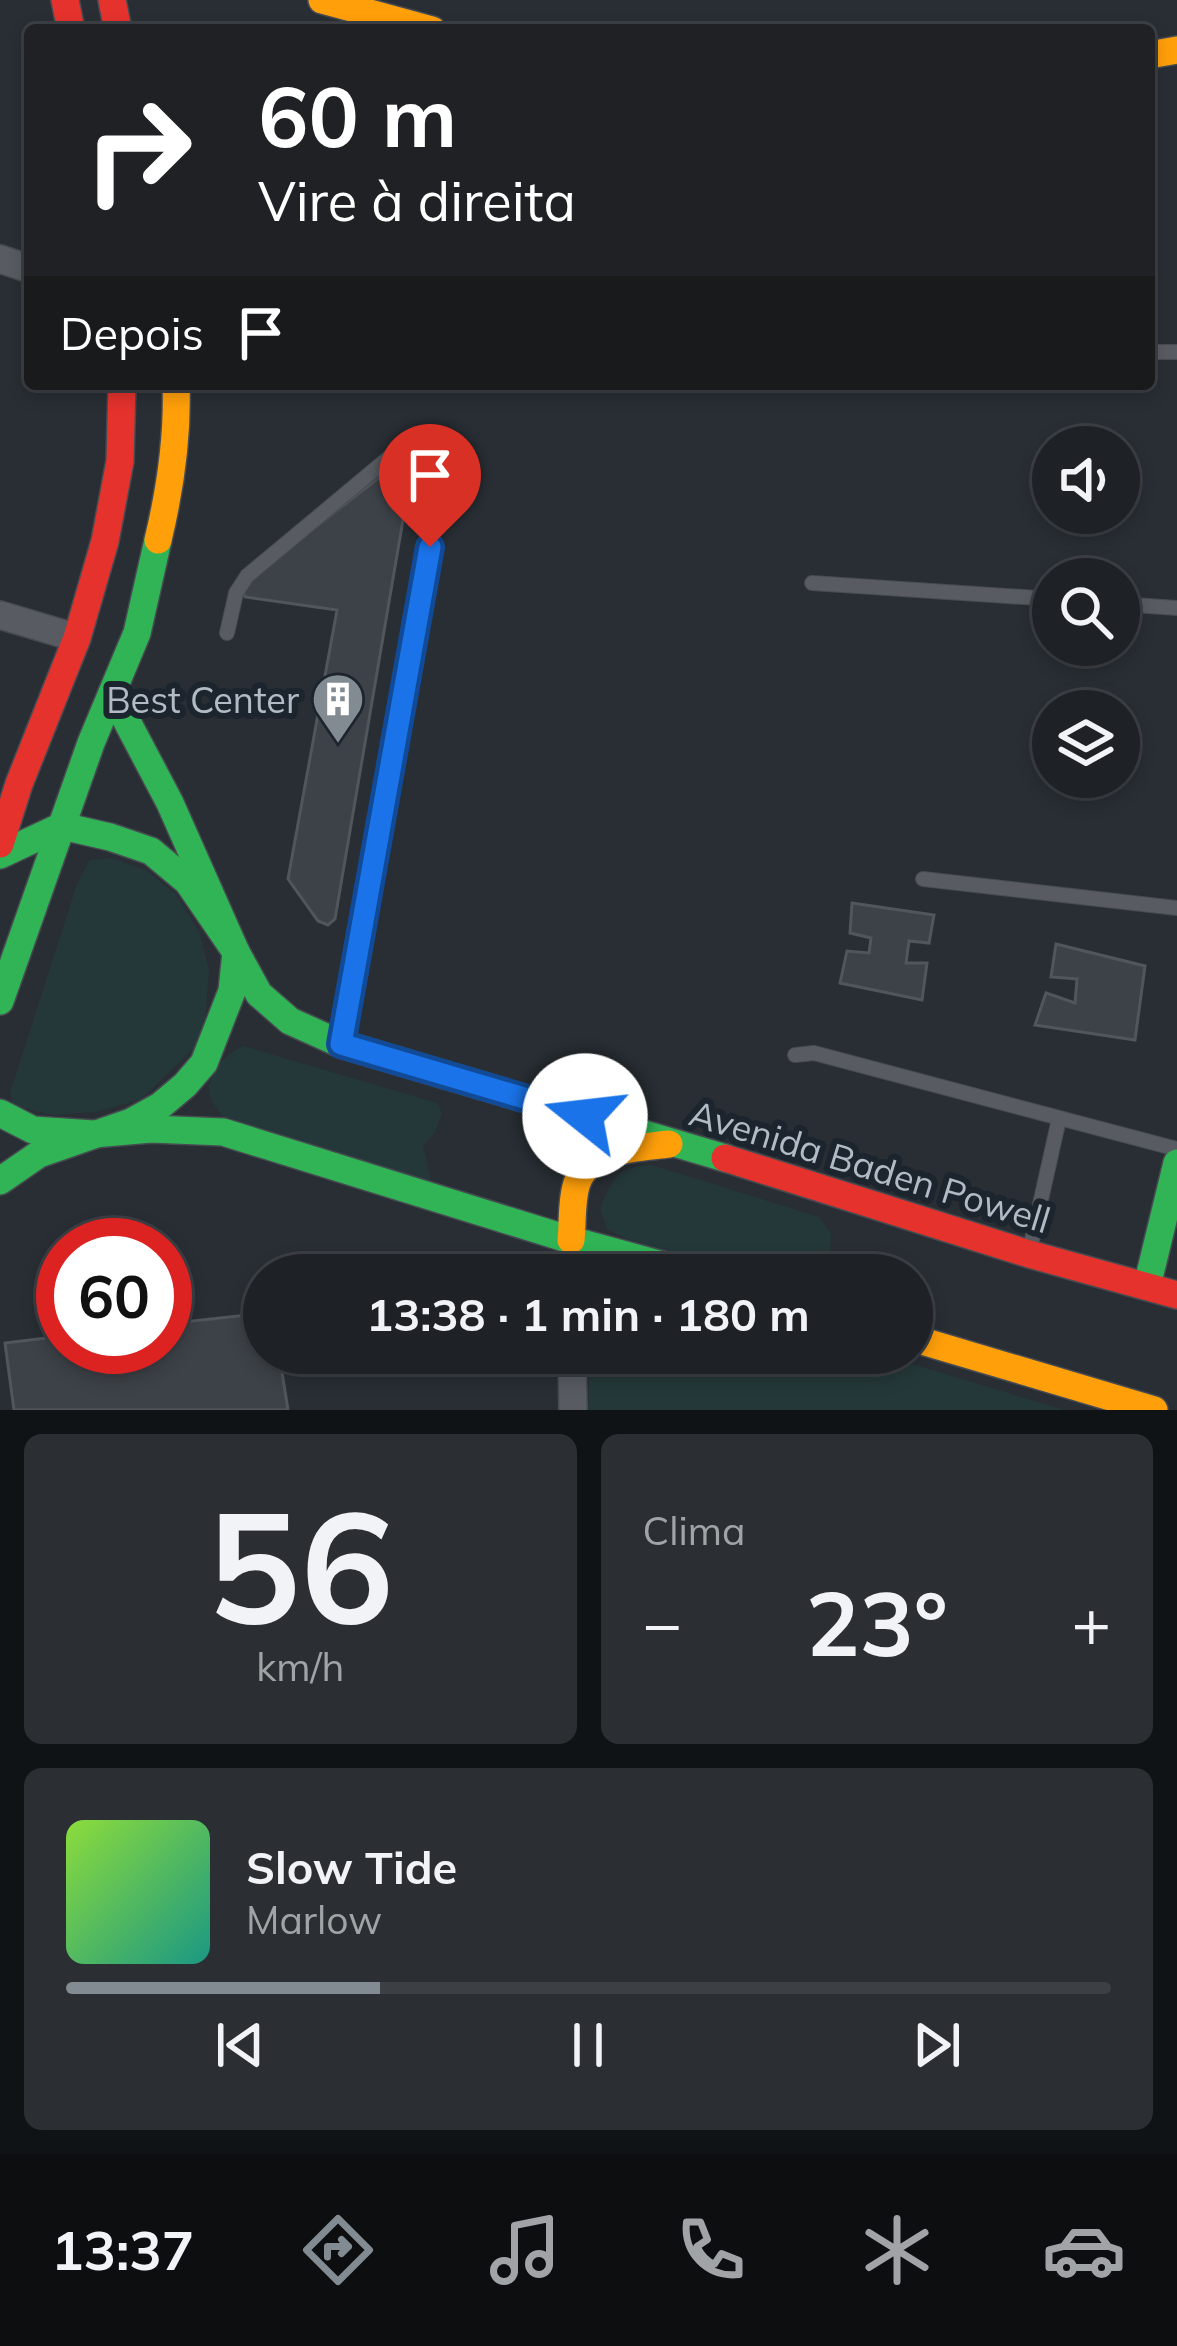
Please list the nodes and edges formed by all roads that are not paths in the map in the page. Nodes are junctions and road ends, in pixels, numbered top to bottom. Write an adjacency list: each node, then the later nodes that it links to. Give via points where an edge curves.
1 (322, 0): 2 (main road)
2 (410, 24)
3 (122, 390): 11 (main road, via 120,460)
4 (176, 390): 12 (main road, via 167,502 137,633)
5 (812, 583): 6 (lane)
6 (1032, 598)
7 (1140, 605): 8 (lane)
8 (1177, 608)
9 (0, 615): 11 (street)
10 (227, 633): 20 (lane, via 247,576 415,436 442,441 447,456)
11 (76, 638): 14 (main road)
12 (112, 693): 13 (main road); 18 (main road)
13 (62, 826): 15 (main road); 18 (main road, Avenida Baden Powell, via 151,851 188,882); 19 (main road)
14 (0, 844)
15 (0, 855)
16 (923, 879): 17 (lane)
17 (1177, 908)
18 (236, 952): 20 (main road, Avenida Baden Powell, via 260,994 290,1021); 24 (main road, via 232,991 204,1063 160,1106)
19 (0, 1001)
20 (341, 1044): 25 (main road, Avenida Baden Powell)
21 (795, 1055): 23 (lane, via 814,1052)
22 (0, 1114): 24 (main road, via 33,1130)
23 (1060, 1119): 26 (lane); 32 (lane)
24 (94, 1134): 28 (main road); 29 (main road, via 223,1132)
25 (676, 1142): 29 (main road, via 588,1165 578,1180); 32 (main road, Avenida Baden Powell)
26 (1177, 1150)
27 (1177, 1162): 33 (main road)
28 (0, 1180)
29 (572, 1240): 30 (street); 31 (main road)
30 (572, 1254)
31 (622, 1254)
32 (1029, 1254): 33 (main road, Avenida Baden Powell)
33 (1148, 1286): 34 (main road, Avenida Baden Powell)
34 (1177, 1295)
35 (933, 1344): 38 (main road)
36 (572, 1374): 37 (street)
37 (573, 1410)
38 (1154, 1410)

